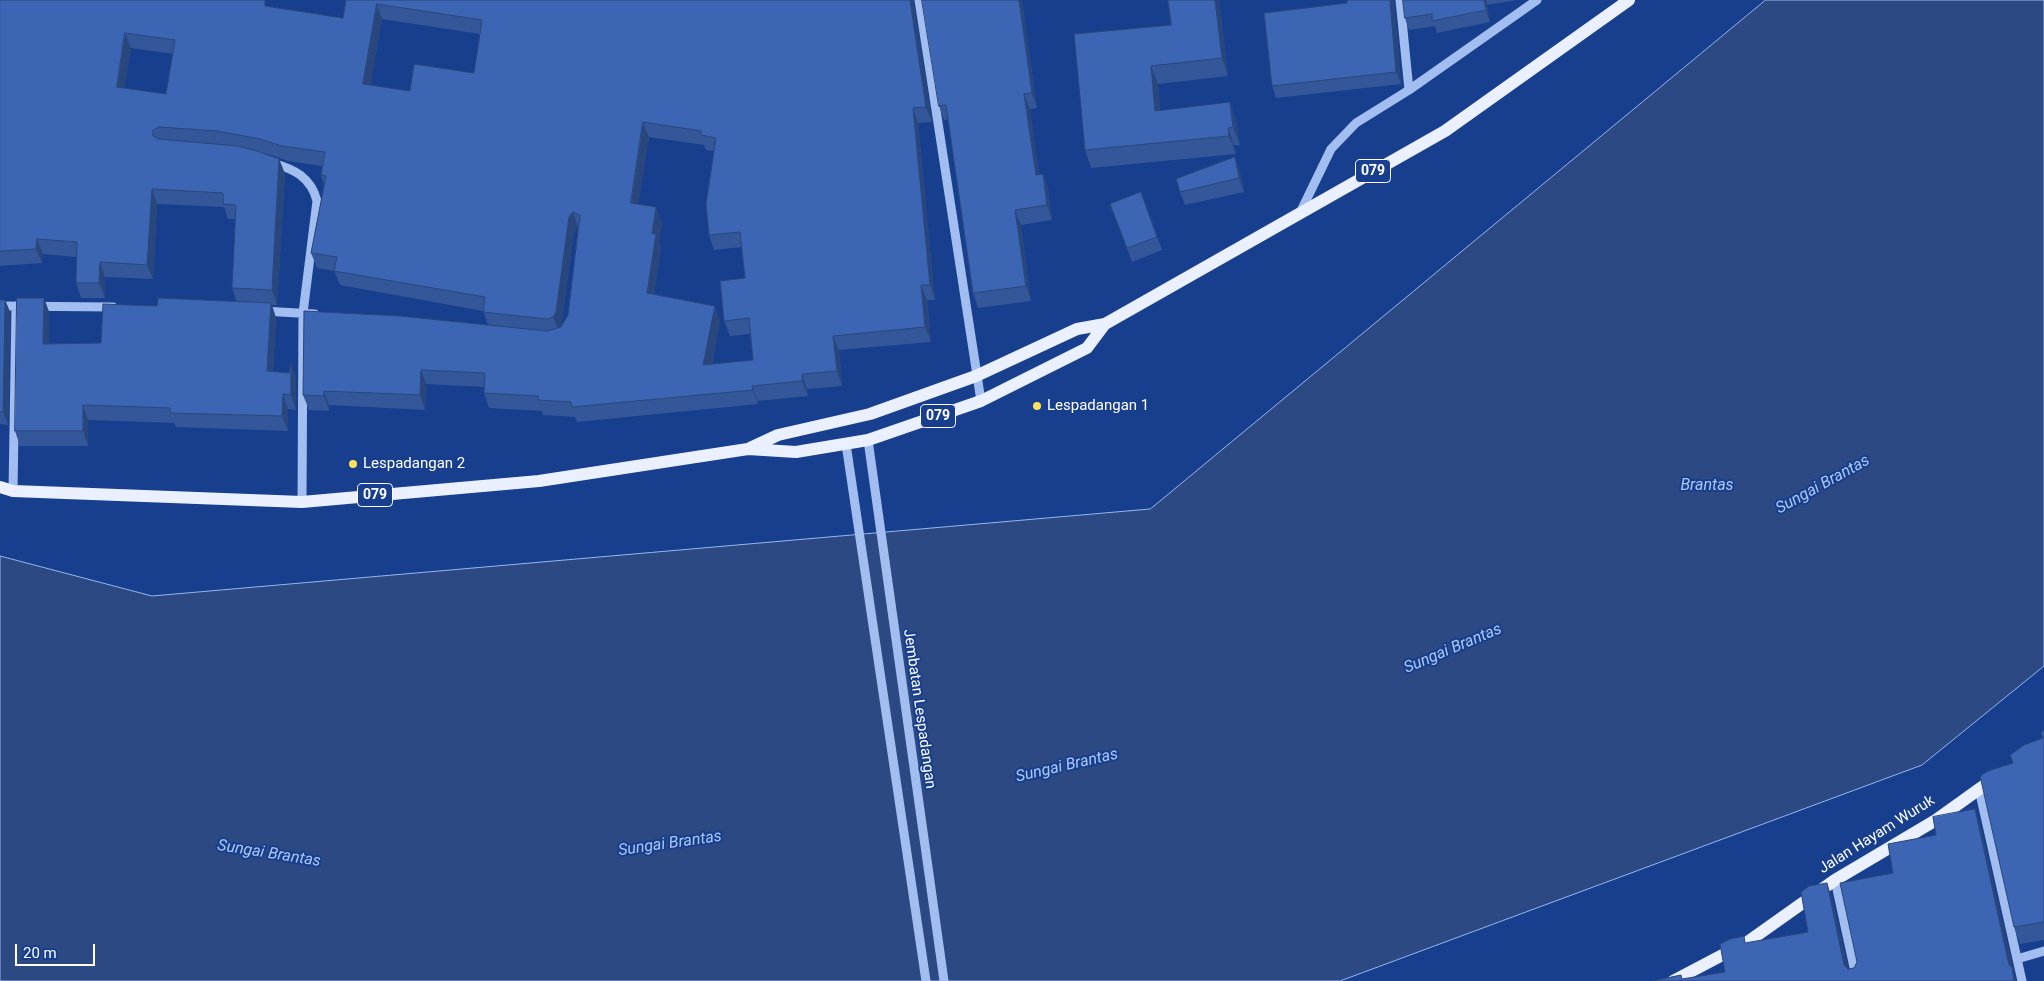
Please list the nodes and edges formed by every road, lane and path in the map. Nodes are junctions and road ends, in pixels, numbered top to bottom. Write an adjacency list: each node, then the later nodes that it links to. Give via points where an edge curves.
1 (918, 0): 15 (street)
2 (1400, 0): 5 (street)
3 (1537, 0): 5 (street)
4 (1629, 0): 7 (main road, 079, via 1445,131)
5 (1409, 90): 7 (street, via 1344,134 1331,150)
6 (263, 160): 12 (street, via 291,169 314,188 317,201)
7 (1300, 213): 14 (main road, 079)
8 (0, 306): 9 (street)
9 (16, 306): 10 (street); 21 (street)
10 (126, 307)
11 (254, 310): 12 (street)
12 (303, 313): 13 (street); 22 (street)
13 (322, 315)
14 (1105, 324): 15 (main road, 079, via 1077,329); 16 (main road, 079, via 1087,348)
15 (976, 376): 16 (street); 19 (main road, 079, via 870,414 778,435)
16 (981, 401): 17 (main road, 079)
17 (868, 440): 18 (main road, 079); 29 (street, Jembatan Lespadangan)
18 (846, 444): 19 (main road, 079, via 796,452); 28 (street)
19 (748, 449): 22 (main road, 079, via 539,481)
20 (0, 487): 21 (main road, 079)
21 (14, 492): 22 (main road, 079)
22 (302, 502)
23 (2003, 771): 24 (main road, Jalan Hayam Wuruk)
24 (1979, 789): 25 (main road, Jalan Hayam Wuruk, via 1936,820); 27 (street)
25 (1836, 880): 30 (main road, Jalan Hayam Wuruk, via 1749,941); 31 (street)
26 (2044, 951): 27 (street)
27 (2017, 959): 32 (street)
28 (926, 981)
29 (944, 981)
30 (1673, 981)
31 (1857, 981)
32 (2022, 981)

